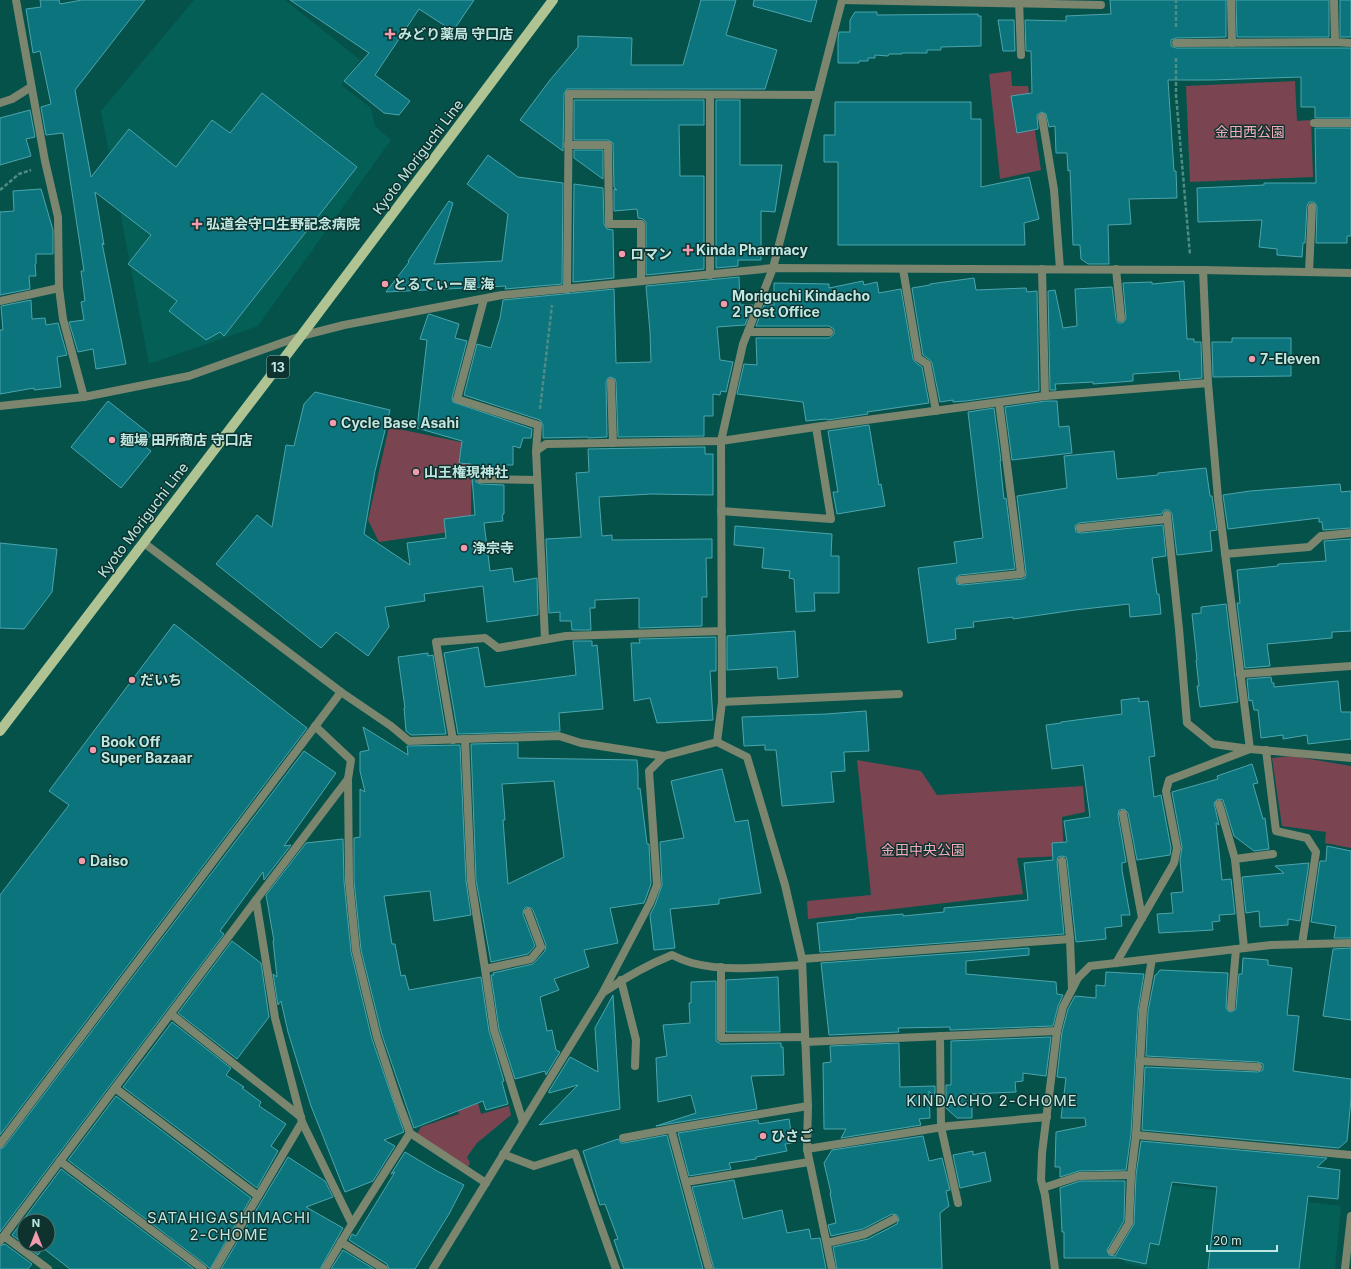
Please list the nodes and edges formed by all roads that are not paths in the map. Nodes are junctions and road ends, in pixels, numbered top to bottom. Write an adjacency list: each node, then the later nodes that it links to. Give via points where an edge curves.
1 (16, 0): 13 (street)
2 (553, 0): 39 (main road, Kyoto Moriguchi Line / 13)
3 (842, 0): 6 (street); 15 (street)
4 (1231, 0): 10 (street)
5 (1334, 0): 8 (street)
6 (1019, 1): 7 (street); 12 (street)
7 (1101, 5)
8 (1335, 42): 10 (street); 11 (street)
9 (1176, 43): 10 (street)
10 (1232, 43)
11 (1351, 43)
12 (1021, 55)
13 (31, 87): 16 (street); 32 (street, via 58,218)
14 (710, 95): 15 (street); 20 (street, via 569,94); 30 (street)
15 (817, 95): 22 (street)
16 (0, 103)
17 (1042, 117): 25 (street, via 1054,190)
18 (1314, 123): 19 (street)
19 (1351, 123)
20 (568, 145): 31 (street, via 608,145 609,224 641,224); 33 (street)
21 (1312, 207): 28 (street)
22 (773, 268): 23 (street); 30 (street); 37 (street)
23 (903, 269): 24 (street); 46 (street, via 918,358 927,364)
24 (1042, 270): 25 (street); 42 (street)
25 (1060, 270): 26 (street)
26 (1116, 270): 27 (street); 36 (street)
27 (1203, 270): 28 (street); 41 (street)
28 (1309, 272): 29 (street)
29 (1351, 273)
30 (710, 274): 31 (street)
31 (641, 282): 33 (street)
32 (59, 288): 35 (street); 43 (street, via 63,320)
33 (566, 289): 34 (street)
34 (484, 299): 39 (street, via 344,325); 50 (street, via 457,399 538,425)
35 (0, 301)
36 (1121, 318)
37 (748, 332): 38 (street); 48 (street)
38 (829, 332)
39 (302, 336): 43 (street, via 190,376); 56 (main road, Kyoto Moriguchi Line / 13)
40 (611, 382): 49 (street)
41 (1208, 383): 42 (street); 57 (street)
42 (1045, 396): 44 (street)
43 (84, 397): 45 (street)
44 (999, 402): 46 (street); 58 (street, via 1021,574)
45 (0, 406)
46 (936, 411): 47 (street)
47 (816, 427): 48 (street); 53 (street, via 831,519)
48 (721, 441): 49 (street); 53 (street)
49 (613, 443): 50 (street, via 546,444)
50 (536, 451): 52 (street)
51 (481, 479): 52 (street)
52 (537, 480): 60 (street)
53 (721, 511): 59 (street)
54 (1080, 528): 71 (street, via 1167,517 1187,723 1213,744)
55 (1351, 533): 57 (street, via 1321,536 1309,547)
56 (144, 543): 63 (street); 67 (main road, Kyoto Moriguchi Line / 13)
57 (1225, 554): 62 (street)
58 (961, 580)
59 (722, 631): 60 (street, via 566,636); 65 (street)
60 (545, 640): 69 (street, via 498,648 485,638 436,642)
61 (1351, 666): 62 (street)
62 (1240, 674): 71 (street)
63 (340, 692): 66 (street); 69 (street, via 391,726 409,742)
64 (899, 694): 65 (street)
65 (722, 702): 70 (street)
66 (315, 726): 75 (street, via 351,760); 114 (street)
67 (0, 731)
68 (465, 739): 69 (street); 73 (street, via 560,736 581,743); 92 (street, via 471,881)
69 (453, 740)
70 (717, 742): 73 (street); 89 (street, via 747,757 785,885)
71 (1250, 749): 72 (street); 83 (street, via 1169,780 1166,791 1177,848 1174,863)
72 (1266, 750): 74 (street); 86 (street, via 1276,831 1307,838 1316,852)
73 (664, 756): 95 (street, via 649,770 657,885)
74 (1351, 758)
75 (348, 779): 81 (street); 111 (street, via 349,881 356,951 377,1037)
76 (1218, 804): 79 (street)
77 (1123, 814): 83 (street)
78 (1273, 854): 79 (street)
79 (1234, 859): 87 (street)
80 (1062, 860): 84 (street)
81 (256, 900): 97 (street); 107 (street, via 275,1018)
82 (528, 912): 92 (street, via 541,947 531,959)
83 (1142, 918): 90 (street)
84 (1070, 939): 89 (street); 94 (street)
85 (1351, 943): 86 (street)
86 (1302, 944): 87 (street)
87 (1240, 948): 88 (street); 96 (street)
88 (1152, 959): 90 (street); 101 (street, via 1143,1010)
89 (802, 962): 91 (street, via 745,968); 100 (street)
90 (1116, 963): 94 (street, via 1090,966 1078,978)
91 (721, 967): 93 (street, via 692,962 672,955); 100 (street, via 721,1038)
92 (485, 969): 108 (street, via 494,1030)
93 (621, 980): 95 (street); 102 (street, via 636,1040)
94 (1072, 990): 98 (street, via 1063,1007)
95 (602, 994): 108 (street)
96 (1231, 1007)
97 (171, 1014): 104 (street); 107 (street)
98 (1057, 1031): 99 (street); 106 (street)
99 (940, 1036): 100 (street); 109 (street)
100 (805, 1040): 105 (street)
101 (1140, 1061): 103 (street); 112 (street)
102 (635, 1066)
103 (1258, 1067)
104 (115, 1088): 118 (street); 124 (street)
105 (808, 1106): 110 (street); 115 (street)
106 (1047, 1117): 109 (street); 123 (street, via 1040,1180)
107 (302, 1119): 124 (street); 128 (street)
108 (523, 1122): 116 (street)
109 (941, 1127): 115 (street); 125 (street)
110 (672, 1128): 113 (street); 121 (street)
111 (410, 1133): 122 (street); 128 (street)
112 (1136, 1136): 117 (street); 120 (street)
113 (623, 1138)
114 (0, 1144)
115 (807, 1149): 119 (street)
116 (504, 1154): 122 (street); 140 (street, via 534,1166 574,1153)
117 (1351, 1155)
118 (60, 1162): 129 (street); 135 (street)
119 (809, 1162): 121 (street); 131 (street)
120 (1131, 1175): 123 (street, via 1079,1176); 132 (street, via 1129,1223)
121 (686, 1182): 141 (street)
122 (486, 1183): 139 (street)
123 (1043, 1188): 143 (street)
124 (258, 1196): 136 (street)
125 (958, 1203)
126 (1351, 1216): 133 (street)
127 (894, 1219): 131 (street, via 865,1234)
128 (352, 1224): 130 (street)
129 (2, 1238): 134 (street)
130 (342, 1242): 137 (street); 138 (street)
131 (827, 1243): 142 (street)
132 (1112, 1251)
133 (1347, 1265)
134 (48, 1269)
135 (203, 1269)
136 (214, 1269)
137 (325, 1269)
138 (384, 1269)
139 (433, 1269)
140 (616, 1269)
141 (709, 1269)
142 (832, 1269)
143 (1055, 1269)

